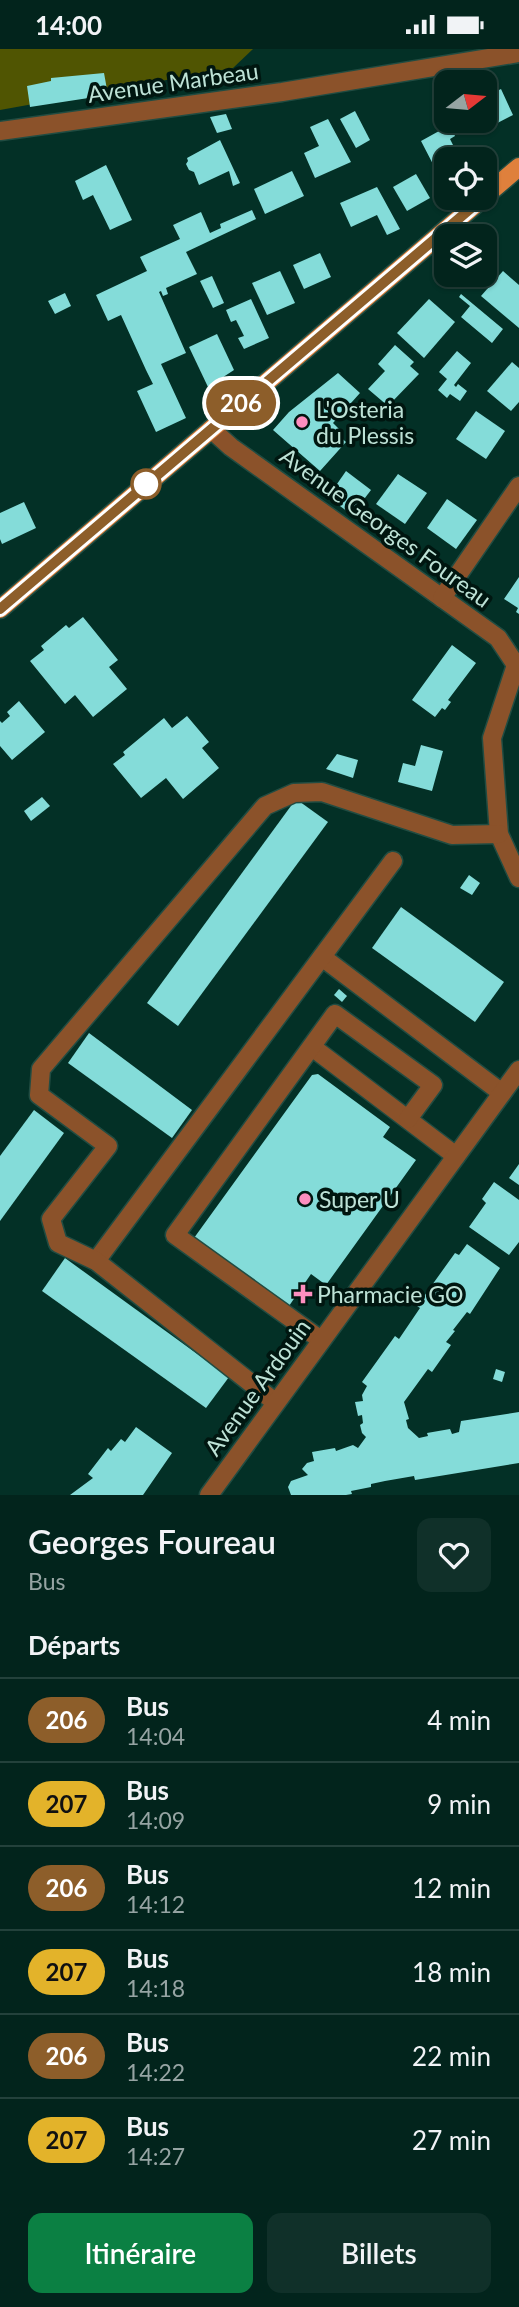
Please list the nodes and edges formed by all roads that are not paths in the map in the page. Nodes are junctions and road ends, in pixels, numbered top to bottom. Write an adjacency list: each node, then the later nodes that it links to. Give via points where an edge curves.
1 (519, 53): 2 (street, Avenue Marbeau)
2 (0, 131)
3 (519, 167): 4 (main road)
4 (497, 186)
5 (469, 210): 6 (main road)
6 (211, 429): 8 (street, Avenue Georges Foureau); 9 (main road)
7 (519, 486): 8 (street)
8 (442, 598): 10 (street, Avenue Georges Foureau, via 498,638 516,665 492,739)
9 (0, 609)
10 (499, 834): 12 (street, Avenue Georges Foureau); 19 (street, via 452,835 322,792 294,793 265,806 41,1069 39,1095 108,1146 51,1219 58,1243)
11 (393, 861): 13 (street)
12 (519, 878)
13 (322, 957): 16 (street); 19 (street)
14 (312, 1047): 17 (street); 17 (street, via 335,1014 433,1085); 20 (street, via 175,1235)
15 (519, 1070): 16 (street, Avenue Ardouin)
16 (502, 1093): 18 (street, Avenue Ardouin)
17 (408, 1119): 18 (street)
18 (456, 1156): 20 (street, Avenue Ardouin)
19 (96, 1261): 21 (street)
20 (321, 1340): 21 (street, Avenue Ardouin)
21 (275, 1402): 22 (street, Avenue Ardouin)
22 (209, 1495)

